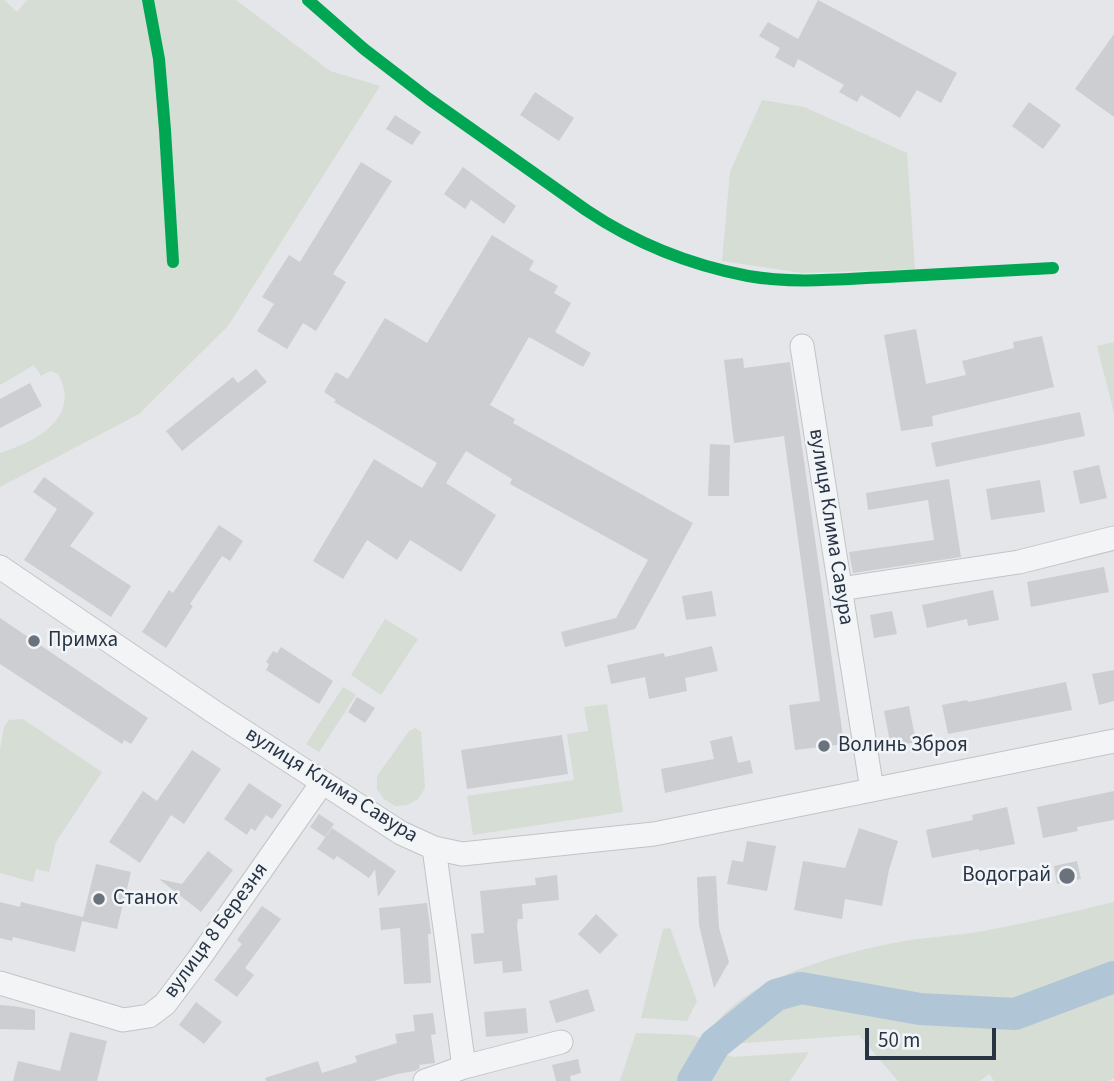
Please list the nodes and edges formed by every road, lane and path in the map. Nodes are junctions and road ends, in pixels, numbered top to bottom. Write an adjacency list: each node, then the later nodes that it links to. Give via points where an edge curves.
1 (802, 346): 4 (street, вулиця Клима Савура)
2 (1114, 538): 4 (street, via 1019,562)
3 (0, 567): 6 (street, вулиця Клима Савура)
4 (840, 589): 7 (street, вулиця Клима Савура)
5 (1114, 741): 7 (street, вулиця Клима Савура)
6 (322, 782): 8 (street, вулиця Клима Савура, via 401,833); 9 (street, вулиця 8 Березня, via 198,960 165,1004 149,1016 123,1020)
7 (872, 790): 8 (street, вулиця Клима Савура, via 654,834 462,854)
8 (434, 848): 11 (street)
9 (0, 983)
10 (561, 1042): 11 (street)
11 (464, 1068): 12 (street)
12 (425, 1081)

